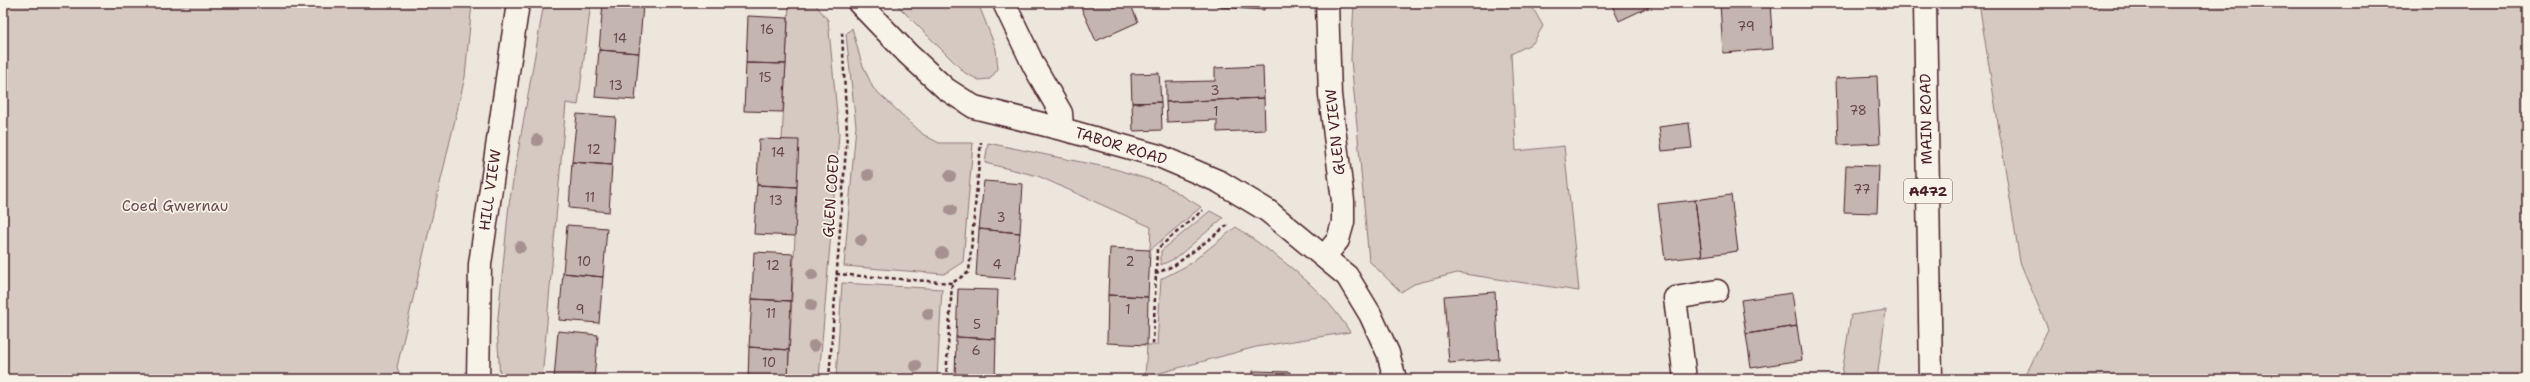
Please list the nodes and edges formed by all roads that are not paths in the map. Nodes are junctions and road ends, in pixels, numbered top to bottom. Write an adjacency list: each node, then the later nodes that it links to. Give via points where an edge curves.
1 (518, 3): 9 (street, HILL VIEW, via 480,264)
2 (859, 3): 6 (street, TABOR ROAD, via 946,89 984,111)
3 (1004, 3): 6 (street, via 1034,66 1061,112)
4 (1327, 3): 7 (street, GLEN VIEW, via 1330,95 1343,201 1343,222 1338,240)
5 (1925, 3): 12 (street, MAIN ROAD / A472)
6 (1062, 128): 7 (street, TABOR ROAD, via 1159,156 1220,182 1268,211)
7 (1325, 256): 10 (street, TABOR ROAD, via 1347,276 1370,314 1388,353)
8 (1717, 291): 11 (street, via 1675,298)
9 (478, 379)
10 (1395, 379)
11 (1685, 379)
12 (1931, 379)

